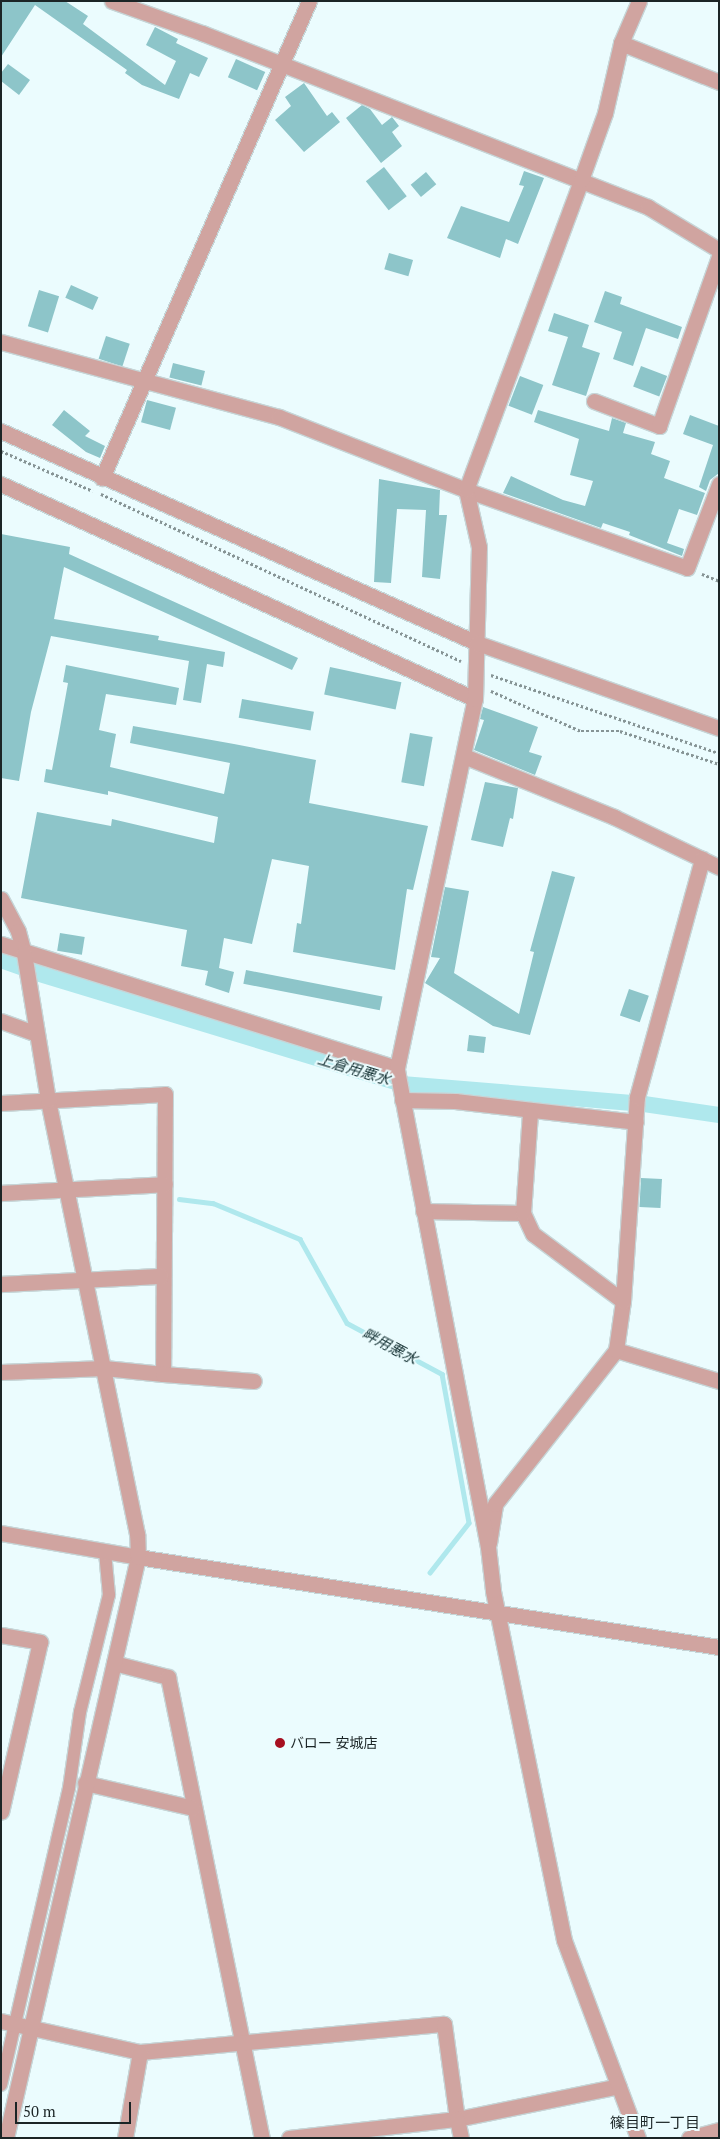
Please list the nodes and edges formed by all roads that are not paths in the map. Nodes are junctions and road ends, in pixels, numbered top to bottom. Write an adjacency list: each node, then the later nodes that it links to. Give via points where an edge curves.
1 (112, 1): 5 (street)
2 (308, 1): 5 (street)
3 (639, 1): 4 (street)
4 (621, 43): 6 (street); 7 (street, via 605,113)
5 (281, 64): 7 (street); 11 (street)
6 (719, 82)
7 (581, 180): 8 (street, via 648,207); 17 (street)
8 (719, 250)
9 (719, 257): 12 (street, via 658,426)
10 (1, 342): 11 (street)
11 (143, 382): 14 (street); 17 (street, via 279,417)
12 (594, 401)
13 (1, 431): 14 (street)
14 (102, 478): 18 (street)
15 (1, 484): 19 (street)
16 (719, 484): 17 (street, via 687,568)
17 (466, 490): 18 (street, via 479,547)
18 (477, 643): 19 (street); 20 (street)
19 (475, 699): 21 (street)
20 (719, 728)
21 (464, 756): 22 (street, via 614,816); 29 (street)
22 (702, 859): 23 (street); 34 (street, via 637,1097)
23 (719, 867)
24 (1, 899): 26 (street, via 18,930)
25 (1, 944): 26 (street)
26 (24, 953): 28 (street); 29 (street)
27 (1, 1021): 28 (street)
28 (36, 1034): 31 (street)
29 (397, 1068): 30 (street)
30 (400, 1095): 33 (street); 38 (street)
31 (48, 1100): 32 (street); 35 (street, via 165,1094); 36 (street)
32 (1, 1103)
33 (530, 1112): 34 (street); 39 (street)
34 (636, 1118): 43 (street)
35 (165, 1184): 36 (street); 40 (street)
36 (67, 1188): 37 (street); 41 (street)
37 (1, 1193)
38 (423, 1211): 39 (street); 51 (street)
39 (523, 1213): 43 (street, via 533,1234)
40 (162, 1276): 41 (street); 47 (street)
41 (84, 1280): 42 (street); 45 (street)
42 (1, 1284)
43 (623, 1301): 44 (street)
44 (616, 1350): 49 (street); 51 (street, via 495,1504)
45 (104, 1368): 46 (street); 47 (street); 53 (street, via 137,1534)
46 (1, 1372)
47 (163, 1374): 48 (street)
48 (254, 1381)
49 (719, 1381)
50 (1, 1533): 52 (street)
51 (488, 1547): 54 (street)
52 (105, 1552): 53 (street); 61 (street, via 109,1595 80,1712 68,1788)
53 (138, 1557): 54 (street); 57 (street)
54 (497, 1611): 56 (street); 66 (street, via 564,1940)
55 (1, 1635): 60 (street, via 40,1642)
56 (719, 1647)
57 (114, 1663): 58 (street); 59 (street, via 168,1677)
58 (85, 1783): 59 (street); 62 (street)
59 (193, 1808): 63 (street)
60 (1, 1812)
61 (8, 2023): 62 (street); 65 (street)
62 (31, 2028): 64 (street); 69 (street)
63 (242, 2044): 64 (street); 67 (street, via 444,2024); 71 (street)
64 (140, 2052): 70 (street)
65 (1, 2085)
66 (620, 2086): 67 (street); 74 (street)
67 (458, 2120): 72 (street); 73 (street)
68 (719, 2130): 75 (street)
69 (6, 2138)
70 (125, 2138)
71 (262, 2138)
72 (289, 2138)
73 (461, 2138)
74 (638, 2138)
75 (689, 2138)

